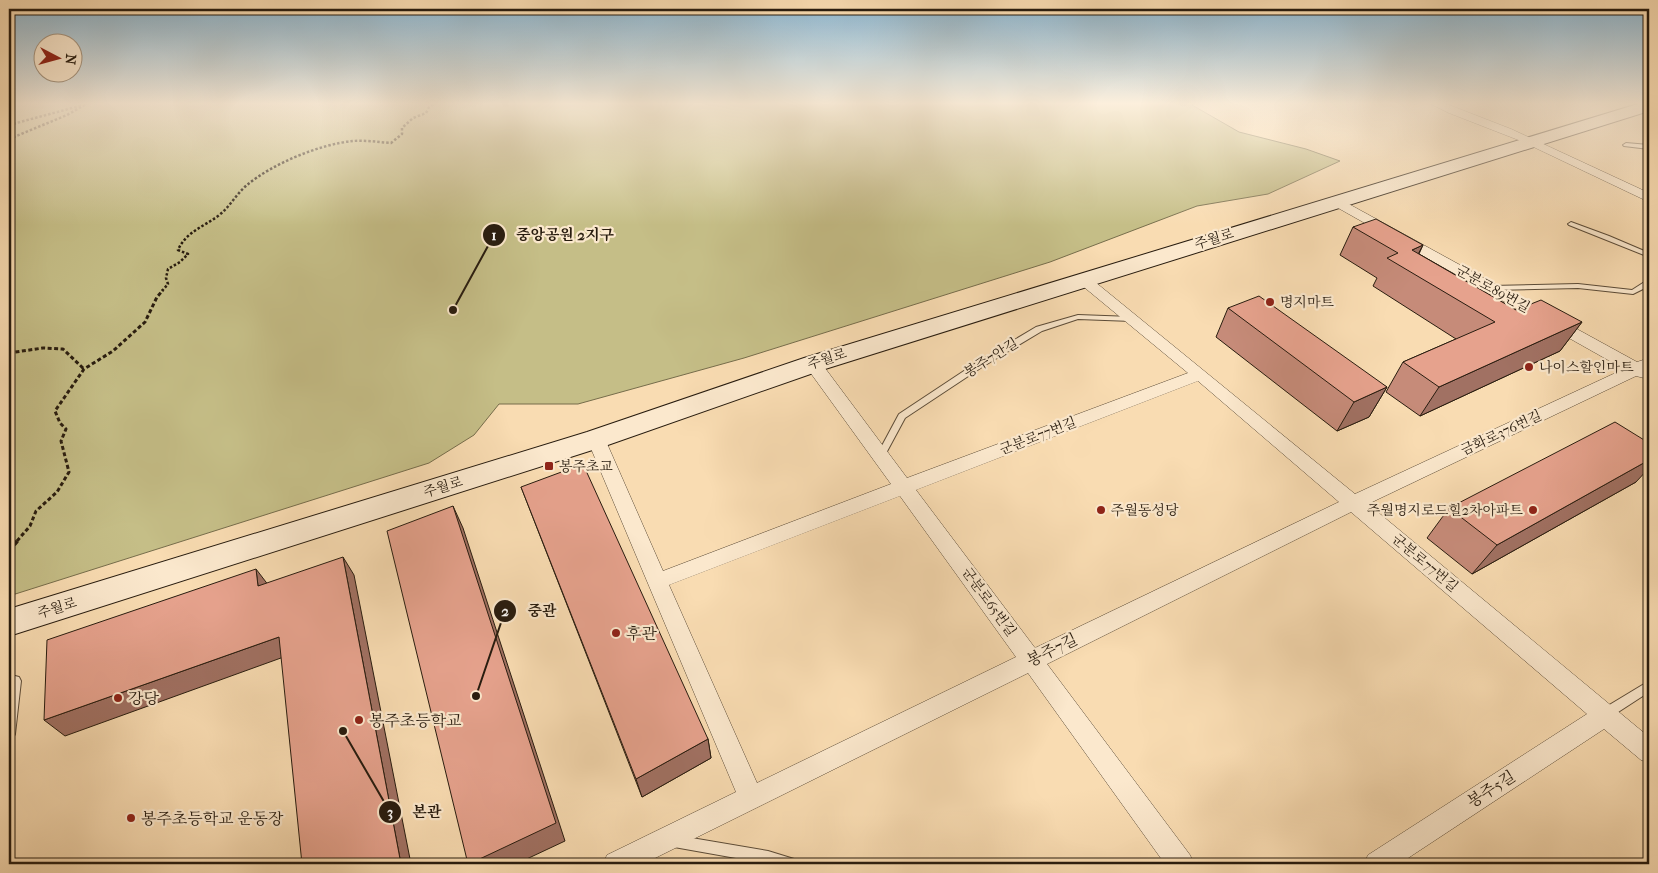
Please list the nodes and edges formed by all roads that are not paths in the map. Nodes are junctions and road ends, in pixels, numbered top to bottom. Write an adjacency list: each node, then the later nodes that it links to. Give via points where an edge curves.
1 (1526, 144): 6 (street, 주월로)
2 (1536, 144): 5 (street)
3 (1626, 145): 4 (lane)
4 (1649, 147)
5 (1649, 198)
6 (1336, 201): 9 (street, 주월로); 11 (street, 군분로89번길)
7 (1571, 224): 8 (lane)
8 (1649, 255)
9 (1084, 280): 12 (street, 군분로77번길); 13 (street, 주월로)
10 (1649, 283): 11 (lane, via 1633,292 1578,286)
11 (1491, 288): 14 (street, 군분로89번길)
12 (1132, 318): 15 (street, 군분로77번길); 17 (lane, 봉주7안길, via 1078,317 1039,329 979,364 902,416)
13 (813, 364): 16 (street, 주월로); 17 (street, 군분로65번길)
14 (1645, 370): 19 (street, 금화로376번길)
15 (1200, 374): 18 (street, 군분로77번길); 19 (street, 군분로77번길)
16 (596, 439): 20 (street); 21 (street, 주월로)
17 (881, 455): 18 (street, 군분로65번길)
18 (905, 487): 20 (street, 군분로77번길); 22 (street, 군분로65번길)
19 (1354, 503): 22 (street, 봉주7길); 25 (street, 군분로77번길)
20 (658, 582): 28 (street)
21 (9, 623)
22 (1032, 660): 28 (street, 봉주7길); 32 (street, 군분로65번길)
23 (15, 681): 26 (lane)
24 (1649, 686): 25 (lane)
25 (1605, 714): 27 (street, 군분로77번길); 33 (street, 봉주5길)
26 (9, 734)
27 (1649, 752)
28 (751, 798): 29 (street, 봉주7길)
29 (666, 840): 30 (street, 봉주7길); 31 (lane, via 768,857)
30 (624, 862)
31 (789, 864)
32 (1181, 864)
33 (1376, 864)

